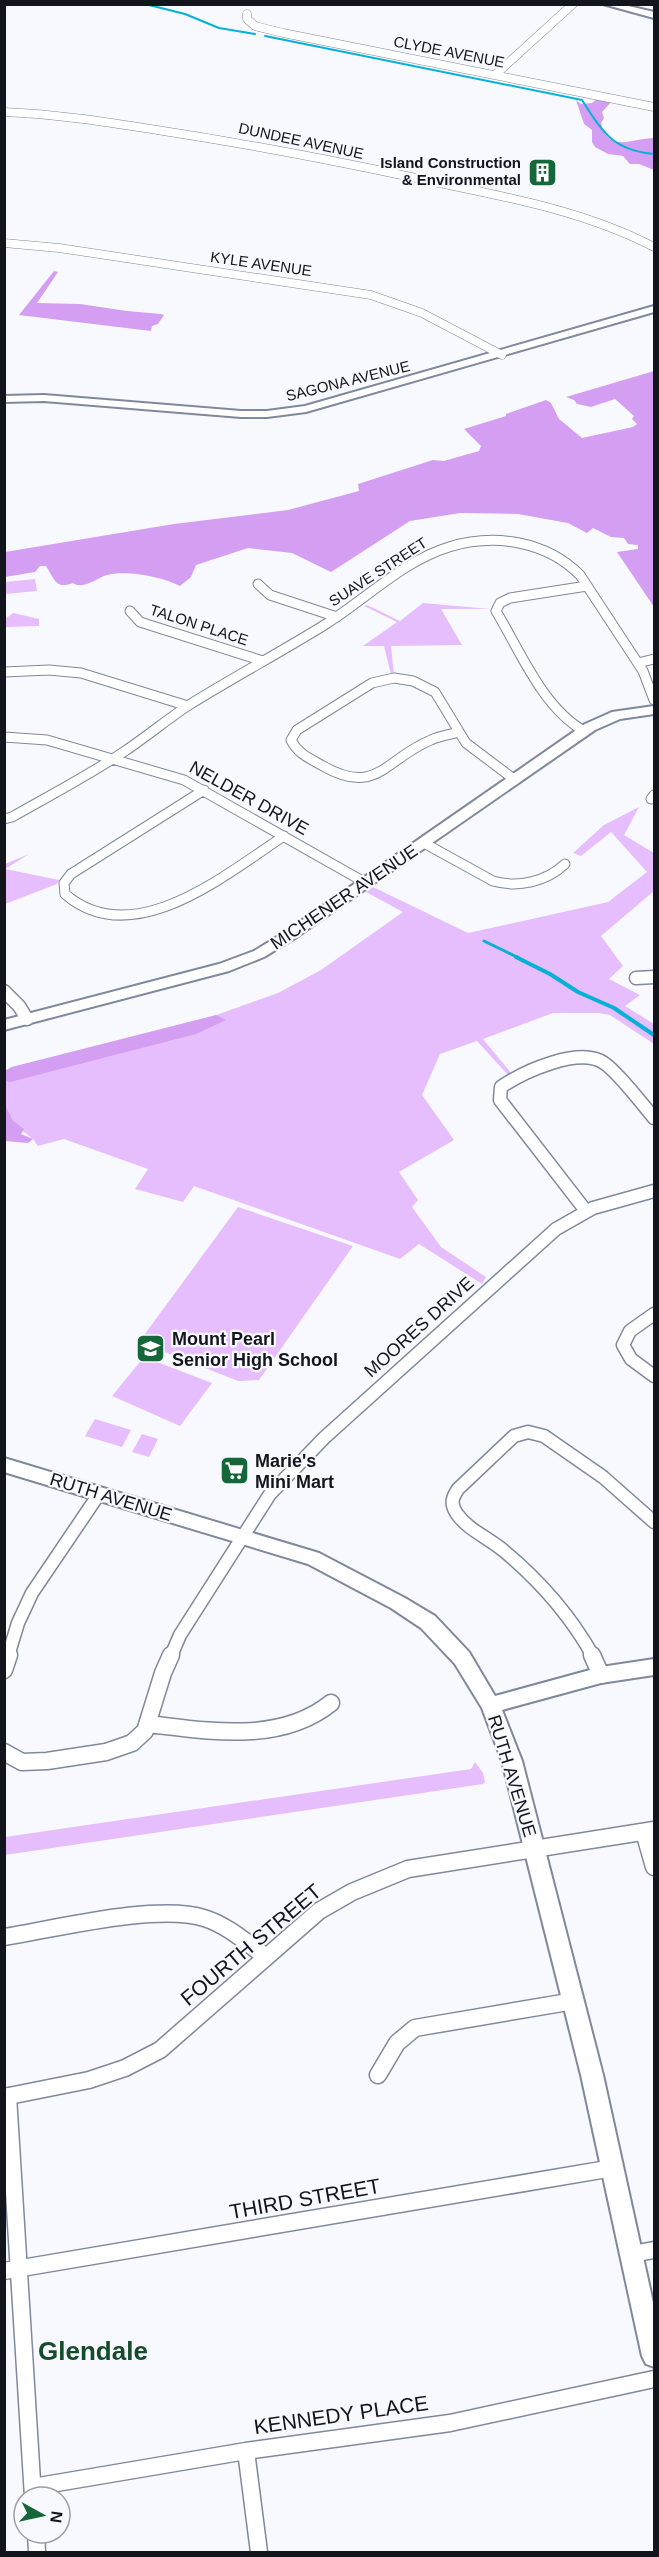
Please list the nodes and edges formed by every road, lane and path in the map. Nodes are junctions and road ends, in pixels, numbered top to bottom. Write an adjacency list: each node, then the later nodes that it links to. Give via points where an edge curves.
1 (573, 4): 5 (street)
2 (607, 4): 4 (main road)
3 (247, 14): 5 (street, CLYDE AVENUE, via 250,23 261,28)
4 (654, 15)
5 (495, 75): 6 (street, CLYDE AVENUE)
6 (654, 107)
7 (4, 112): 9 (street, DUNDEE AVENUE, via 217,138 317,156 579,215 619,229)
8 (4, 243): 11 (street, KYLE AVENUE, via 68,249 371,295 431,315)
9 (654, 248)
10 (654, 309): 11 (main road, SAGONA AVENUE)
11 (502, 355): 13 (main road, SAGONA AVENUE, via 332,403 267,414)
12 (4, 390): 13 (main road)
13 (44, 398): 14 (main road, SAGONA AVENUE)
14 (4, 399)
15 (258, 584): 18 (street, via 270,595)
16 (587, 585): 18 (street, SUAVE STREET, via 568,563 544,550 510,542 474,542 432,554); 21 (street, SUAVE STREET); 26 (street, via 510,598 496,610 551,704 563,718)
17 (130, 611): 20 (street, TALON PLACE, via 140,622)
18 (337, 617): 20 (street, SUAVE STREET)
19 (654, 659): 21 (street)
20 (263, 661): 24 (street, SUAVE STREET)
21 (638, 663): 23 (street, SUAVE STREET)
22 (4, 672): 24 (street, via 75,672)
23 (654, 700)
24 (188, 706): 29 (street, SUAVE STREET)
25 (654, 710): 26 (main road, MICHENER AVENUE, via 617,715)
26 (584, 731): 30 (main road, MICHENER AVENUE)
27 (458, 732): 27 (street, via 430,688 394,678 368,686 297,730 291,740 297,751 337,774 360,779 376,774 430,740); 30 (street, via 470,747)
28 (4, 737): 29 (street, NELDER DRIVE, via 47,740)
29 (112, 759): 31 (street, NELDER DRIVE, via 184,780); 32 (street, SUAVE STREET)
30 (515, 780): 34 (main road, MICHENER AVENUE)
31 (204, 790): 33 (street, NELDER DRIVE); 33 (street, via 71,874 64,884 65,894 90,911 114,916 172,905)
32 (4, 819)
33 (284, 836): 36 (street, NELDER DRIVE)
34 (424, 843): 35 (street, via 503,884 545,877); 36 (main road, MICHENER AVENUE)
35 (565, 864)
36 (366, 883): 40 (main road, MICHENER AVENUE, via 275,945 235,964)
37 (654, 977): 38 (street)
38 (636, 978)
39 (4, 991): 40 (street)
40 (27, 1019): 41 (main road, MICHENER AVENUE)
41 (4, 1025)
42 (654, 1118): 44 (street, via 605,1063 589,1056 572,1057 514,1078 501,1087 498,1095 503,1105)
43 (654, 1191): 44 (street, MOORES DRIVE)
44 (586, 1211): 50 (street, MOORES DRIVE, via 548,1236 324,1438 270,1494)
45 (654, 1314): 46 (street, via 633,1327 624,1347 628,1358)
46 (654, 1376)
47 (4, 1465): 48 (main road, RUTH AVENUE)
48 (99, 1494): 50 (main road, RUTH AVENUE); 52 (street, via 32,1593)
49 (654, 1522): 53 (street, via 592,1468 532,1432 513,1436 452,1498 456,1513 521,1565 558,1604 582,1637)
50 (242, 1536): 55 (main road, RUTH AVENUE, via 313,1558 428,1622 462,1659); 56 (street, MOORES DRIVE, via 174,1647)
51 (654, 1667): 53 (main road)
52 (4, 1670)
53 (602, 1675): 55 (main road)
54 (332, 1703): 56 (street, via 309,1720 245,1731 214,1732)
55 (490, 1705): 59 (main road, RUTH AVENUE, via 512,1761)
56 (148, 1724): 57 (street, via 135,1742 100,1753 32,1762)
57 (4, 1752)
58 (649, 1831): 59 (street, FOURTH STREET); 60 (street)
59 (534, 1849): 62 (street, FOURTH STREET, via 408,1869 352,1892 319,1911); 63 (main road, RUTH AVENUE)
60 (654, 1868)
61 (4, 1936): 62 (street, via 139,1915 184,1914 223,1926)
62 (266, 1957): 65 (street, FOURTH STREET, via 160,2050 89,2080)
63 (574, 2001): 64 (street, via 415,2028 400,2038); 66 (main road, RUTH AVENUE)
64 (378, 2075)
65 (6, 2096): 69 (street)
66 (613, 2168): 68 (main road, RUTH AVENUE); 69 (street, THIRD STREET)
67 (654, 2250): 68 (street)
68 (632, 2254): 70 (main road, RUTH AVENUE)
69 (12, 2270): 73 (street)
70 (654, 2356)
71 (654, 2379): 72 (street, KENNEDY PLACE, via 450,2423)
72 (246, 2451): 74 (street, KENNEDY PLACE); 75 (street)
73 (32, 2485)
74 (69, 2485)
75 (260, 2553)

